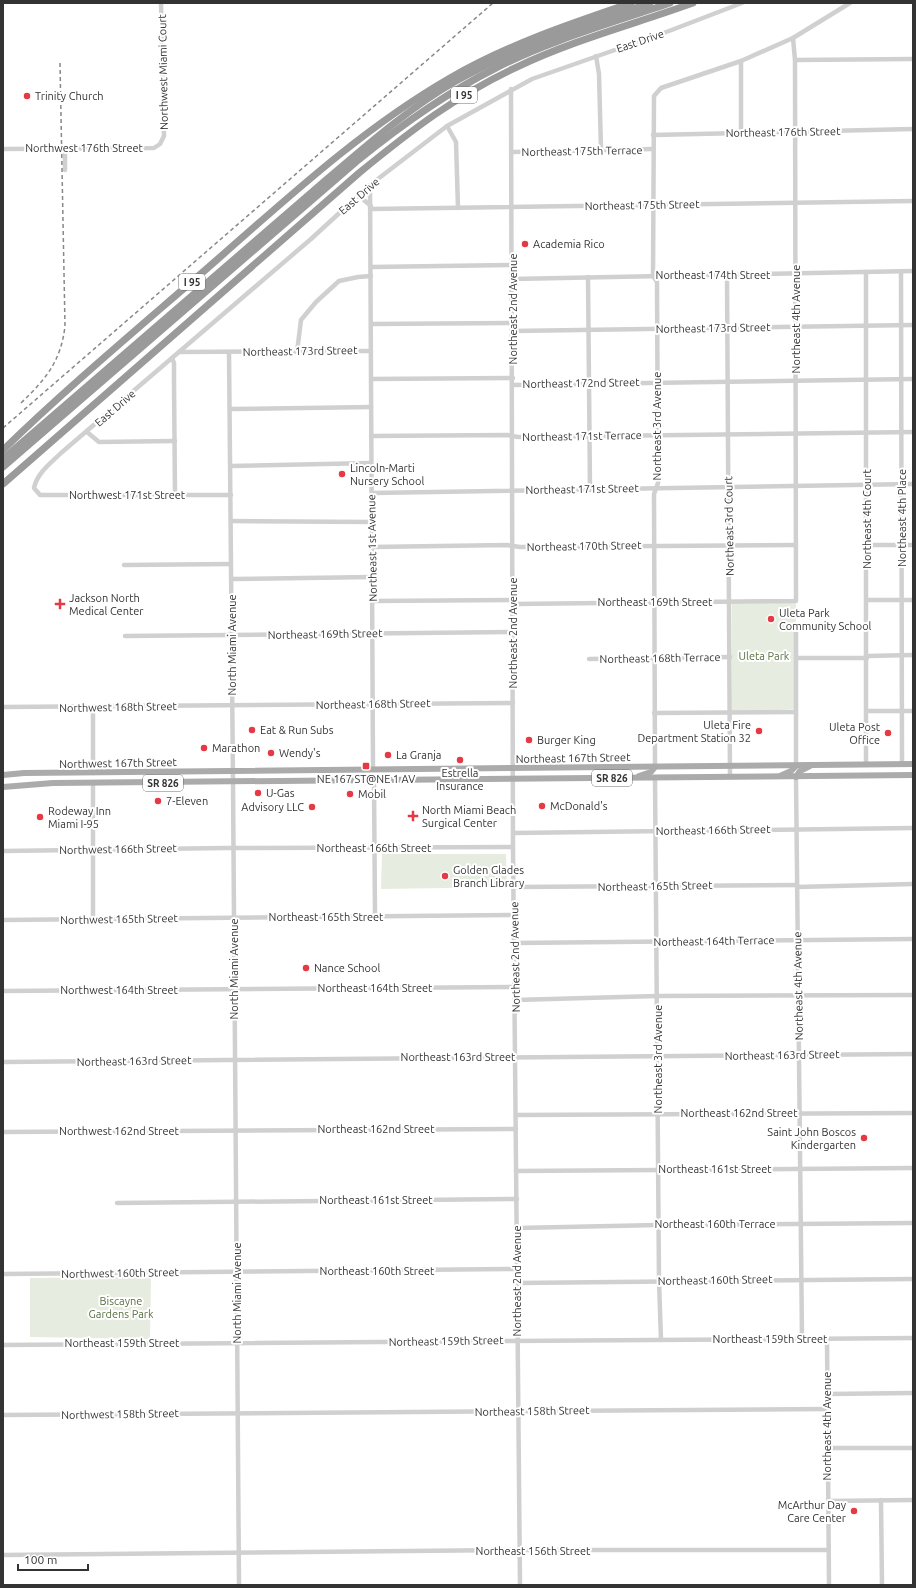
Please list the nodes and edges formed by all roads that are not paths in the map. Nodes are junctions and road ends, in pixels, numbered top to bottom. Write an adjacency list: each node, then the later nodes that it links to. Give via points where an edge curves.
1 (161, 3): 19 (street, Northwest Miami Court)
2 (631, 3): 84 (highway, I 95, via 543,33 501,51 451,78 386,119 297,190)
3 (650, 3): 72 (highway, via 510,54 456,82 418,106 326,180)
4 (670, 3): 72 (highway, via 532,51 460,87 419,113 357,161)
5 (693, 3): 90 (highway, I 95, via 537,58 489,81 434,114 359,173)
6 (742, 3): 9 (street, East Drive)
7 (850, 3): 8 (street)
8 (793, 38): 11 (street, Northeast 4th Avenue); 12 (street)
9 (596, 56): 13 (street, East Drive); 23 (street, via 599,74)
10 (913, 59): 11 (street)
11 (795, 60): 17 (street, Northeast 4th Avenue)
12 (742, 61): 16 (street); 18 (street, Northeast 3rd Avenue, via 662,88 654,96)
13 (511, 89): 14 (street, East Drive); 24 (street, Northeast 2nd Avenue)
14 (447, 126): 26 (street, East Drive); 32 (street, via 456,142)
15 (913, 129): 17 (street, Northeast 176th Street)
16 (741, 132): 17 (street, Northeast 176th Street); 18 (street, Northeast 176th Street)
17 (795, 132): 29 (street, Northeast 4th Avenue)
18 (653, 135): 22 (street, Northeast 3rd Avenue)
19 (163, 141): 20 (street, Northwest 176th Street, via 154,148)
20 (65, 148): 21 (street, Northwest 176th Street); 25 (street)
21 (3, 149)
22 (653, 149): 23 (street, Northeast 175th Terrace); 30 (street, Northeast 3rd Avenue)
23 (601, 150): 24 (street, Northeast 175th Terrace)
24 (512, 152): 33 (street, Northeast 2nd Avenue)
25 (65, 170)
26 (370, 185): 27 (street, East Drive); 31 (street, Northeast 1st Avenue)
27 (359, 196): 31 (street); 56 (street, East Drive)
28 (913, 200): 29 (street, Northeast 175th Street)
29 (796, 202): 30 (street, Northeast 175th Street); 39 (street, Northeast 4th Avenue)
30 (653, 204): 33 (street, Northeast 175th Street); 41 (street, Northeast 3rd Avenue)
31 (371, 208): 32 (street, Northeast 175th Street); 35 (street, Northeast 1st Avenue)
32 (458, 208): 33 (street, Northeast 175th Street)
33 (512, 208): 34 (street, Northeast 2nd Avenue)
34 (512, 265): 35 (street); 44 (street, Northeast 2nd Avenue)
35 (370, 267): 40 (street, Northeast 1st Avenue)
36 (902, 271): 37 (street, Northeast 174th Street); 38 (street, Northeast 174th Street); 47 (street, Northeast 4th Place)
37 (913, 271)
38 (866, 272): 39 (street, Northeast 174th Street); 49 (street, Northeast 4th Court)
39 (796, 274): 42 (street, Northeast 174th Street); 50 (street, Northeast 4th Avenue)
40 (370, 276): 46 (street, Northeast 1st Avenue); 58 (street, via 339,282 316,302 301,320)
41 (653, 276): 42 (street, Northeast 174th Street); 43 (street, Northeast 174th Street); 53 (street, Northeast 3rd Avenue, via 656,282)
42 (727, 276): 51 (street, Northeast 3rd Court)
43 (588, 277): 44 (street, Northeast 174th Street); 52 (street)
44 (512, 279): 45 (street, Northeast 2nd Avenue)
45 (513, 323): 46 (street); 54 (street, Northeast 2nd Avenue)
46 (371, 324): 55 (street, Northeast 1st Avenue)
47 (902, 325): 48 (street, Northeast 173rd Street); 49 (street, Northeast 173rd Street); 63 (street, Northeast 4th Place)
48 (913, 325)
49 (866, 326): 50 (street, Northeast 173rd Street); 62 (street, Northeast 4th Court)
50 (796, 327): 51 (street, Northeast 173rd Street); 65 (street, Northeast 4th Avenue)
51 (727, 328): 53 (street, Northeast 173rd Street); 66 (street, Northeast 3rd Court)
52 (588, 330): 53 (street, Northeast 173rd Street); 54 (street, Northeast 173rd Street); 68 (street)
53 (657, 330): 67 (street, Northeast 3rd Avenue)
54 (513, 331): 60 (street, Northeast 2nd Avenue)
55 (371, 351): 58 (street, Northeast 173rd Street); 61 (street, Northeast 1st Avenue)
56 (179, 352): 57 (street, Northeast 173rd Street); 59 (street, East Drive)
57 (229, 352): 58 (street, Northeast 173rd Street); 71 (street, North Miami Avenue)
58 (297, 352)
59 (172, 358): 73 (street, East Drive); 83 (street)
60 (513, 378): 61 (street, Northeast 172nd Street); 69 (street, Northeast 2nd Avenue)
61 (371, 379): 70 (street, Northeast 1st Avenue)
62 (866, 379): 63 (street, Northeast 172nd Street); 65 (street, Northeast 172nd Street); 74 (street, Northeast 4th Court)
63 (901, 379): 64 (street, Northeast 172nd Street); 75 (street, Northeast 4th Place)
64 (913, 379)
65 (796, 380): 66 (street, Northeast 172nd Street); 77 (street, Northeast 4th Avenue)
66 (727, 381): 67 (street, Northeast 172nd Street); 78 (street, Northeast 3rd Court)
67 (658, 382): 68 (street, Northeast 172nd Street); 79 (street, Northeast 3rd Avenue)
68 (588, 383): 69 (street, Northeast 172nd Street); 82 (street)
69 (513, 385): 81 (street, Northeast 2nd Avenue)
70 (371, 407): 71 (street); 80 (street, Northeast 1st Avenue)
71 (230, 409): 87 (street, North Miami Avenue)
72 (58, 415): 85 (highway); 88 (highway)
73 (87, 432): 83 (street, via 100,442); 89 (street, East Drive, via 61,453)
74 (866, 432): 75 (street, Northeast 171st Terrace); 77 (street, Northeast 171st Terrace); 93 (street, Northeast 4th Court)
75 (901, 432): 76 (street, Northeast 171st Terrace); 91 (street, Northeast 4th Place)
76 (913, 432)
77 (796, 433): 78 (street, Northeast 171st Terrace); 94 (street, Northeast 4th Avenue)
78 (727, 434): 79 (street, Northeast 171st Terrace); 95 (street, Northeast 3rd Court)
79 (658, 435): 82 (street, Northeast 171st Terrace); 96 (street, Northeast 3rd Avenue)
80 (371, 436): 81 (street, Northeast 171st Terrace); 86 (street, Northeast 1st Avenue)
81 (513, 436): 82 (street, Northeast 171st Terrace); 98 (street, Northeast 2nd Avenue)
82 (589, 436): 97 (street)
83 (175, 441): 100 (street)
84 (3, 450)
85 (3, 459)
86 (371, 463): 87 (street); 99 (street, Northeast 1st Avenue)
87 (231, 466): 101 (street, North Miami Avenue)
88 (3, 467)
89 (35, 481): 100 (street, Northwest 171st Street, via 34,488 40,495)
90 (3, 484)
91 (902, 484): 92 (street, Northeast 171st Street); 93 (street, Northeast 171st Street); 106 (street, Northeast 4th Place)
92 (913, 484)
93 (867, 485): 94 (street, Northeast 171st Street); 105 (street, Northeast 4th Court)
94 (796, 486): 95 (street, Northeast 171st Street); 104 (street, Northeast 4th Avenue)
95 (728, 487): 96 (street, Northeast 171st Street); 110 (street, Northeast 3rd Court)
96 (656, 488): 97 (street, Northeast 171st Street); 109 (street, Northeast 3rd Avenue)
97 (590, 490): 98 (street, Northeast 171st Street)
98 (513, 491): 99 (street, Northeast 171st Street); 108 (street, Northeast 2nd Avenue)
99 (372, 493): 103 (street, Northeast 1st Avenue)
100 (175, 495): 101 (street, Northwest 171st Street)
101 (231, 495): 102 (street, North Miami Avenue)
102 (231, 521): 103 (street); 112 (street, North Miami Avenue)
103 (372, 522): 111 (street, Northeast 1st Avenue)
104 (796, 545): 110 (street, Northeast 170th Street); 120 (street, Northeast 4th Avenue)
105 (867, 545): 106 (street); 116 (street, Northeast 4th Court)
106 (902, 545): 107 (street); 117 (street, Northeast 4th Place)
107 (913, 545)
108 (513, 546): 109 (street, Northeast 170th Street); 111 (street, Northeast 170th Street); 121 (street, Northeast 2nd Avenue)
109 (654, 546): 110 (street, Northeast 170th Street); 122 (street, Northeast 3rd Avenue)
110 (729, 546): 123 (street, Northeast 3rd Court)
111 (372, 547): 114 (street, Northeast 1st Avenue)
112 (231, 564): 113 (street); 115 (street, North Miami Avenue)
113 (124, 565)
114 (372, 577): 115 (street); 119 (street, Northeast 1st Avenue)
115 (231, 579): 128 (street, North Miami Avenue)
116 (866, 600): 117 (street); 132 (street, Northeast 4th Court)
117 (902, 600): 118 (street); 130 (street, Northeast 4th Place)
118 (913, 600)
119 (373, 601): 121 (street, Northeast 169th Street); 126 (street, Northeast 1st Avenue)
120 (796, 601): 123 (street, Northeast 169th Street)
121 (513, 602): 122 (street, Northeast 169th Street); 124 (street, Northeast 2nd Avenue)
122 (654, 602): 123 (street, Northeast 169th Street); 133 (street, Northeast 3rd Avenue)
123 (730, 602): 131 (street, Northeast 3rd Court)
124 (513, 632): 126 (street, Northeast 169th Street); 136 (street, Northeast 2nd Avenue)
125 (796, 632): 134 (street)
126 (373, 634): 128 (street, Northeast 169th Street); 137 (street, Northeast 1st Avenue)
127 (125, 636): 128 (street, Northeast 169th Street)
128 (232, 636): 138 (street, North Miami Avenue)
129 (913, 655): 130 (street)
130 (902, 656): 132 (street); 142 (street, Northeast 4th Place)
131 (730, 657): 133 (street, Northeast 168th Terrace); 146 (street, Northeast 3rd Court)
132 (867, 657): 134 (street); 141 (street, Northeast 4th Court)
133 (655, 658): 135 (street, Northeast 168th Terrace); 145 (street, Northeast 3rd Avenue)
134 (796, 658): 144 (street)
135 (589, 659)
136 (513, 703): 137 (street, Northeast 168th Street); 155 (street, Northeast 2nd Avenue)
137 (373, 704): 138 (street, Northeast 168th Street); 156 (street, Northeast 1st Avenue)
138 (232, 705): 140 (street, Northwest 168th Street); 158 (street, North Miami Avenue)
139 (3, 707): 140 (street, Northwest 168th Street)
140 (93, 707): 159 (street)
141 (867, 711): 142 (street); 149 (street, Northeast 4th Court)
142 (902, 711): 143 (street); 147 (street, Northeast 4th Place)
143 (913, 711)
144 (796, 712): 146 (street); 151 (street)
145 (654, 713): 146 (street); 153 (street, Northeast 3rd Avenue)
146 (730, 713): 150 (street, Northeast 3rd Court)
147 (902, 764): 148 (main road, Northeast 167th Street / SR 826); 149 (main road, Northeast 167th Street / SR 826)
148 (913, 764)
149 (866, 765): 152 (main road, Northeast 167th Street / SR 826)
150 (730, 766): 151 (main road, Northeast 167th Street / SR 826); 154 (main road, Northeast 167th Street / SR 826); 163 (street, Northeast 3rd Court)
151 (796, 766): 152 (main road, Northeast 167th Street / SR 826); 164 (main road, via 792,771)
152 (811, 766): 165 (main road, via 800,771)
153 (655, 767): 154 (main road, Northeast 167th Street / SR 826); 155 (main road, Northeast 167th Street / SR 826); 166 (main road, via 651,772)
154 (672, 767): 167 (main road, via 659,773)
155 (513, 769): 157 (main road, Northeast 167th Street / SR 826); 168 (street, Northeast 2nd Avenue)
156 (374, 770): 157 (main road, Northeast 167th Street / SR 826); 158 (main road, Northeast 167th Street / SR 826); 169 (main road)
157 (391, 770): 170 (main road, via 379,775)
158 (233, 772): 160 (main road, Northwest 167th Street / SR 826); 171 (street, North Miami Avenue)
159 (93, 773): 160 (main road, Northwest 167th Street / SR 826); 162 (main road, Northwest 167th Street / SR 826, via 13,774)
160 (109, 773): 172 (main road)
161 (913, 775): 165 (main road, Northeast 167th Street / SR 826)
162 (3, 777)
163 (730, 777): 164 (main road, Northeast 167th Street / SR 826); 167 (main road, Northeast 167th Street / SR 826)
164 (777, 777): 165 (main road, Northeast 167th Street / SR 826)
165 (796, 777): 175 (street, Northeast 4th Avenue)
166 (634, 778): 167 (main road, Northeast 167th Street / SR 826); 168 (main road, Northeast 167th Street / SR 826)
167 (655, 778): 176 (street, Northeast 3rd Avenue)
168 (513, 780): 170 (main road, Northeast 167th Street / SR 826); 177 (street, Northeast 2nd Avenue)
169 (359, 781): 170 (main road, Northeast 167th Street / SR 826); 171 (main road, Northeast 167th Street / SR 826)
170 (374, 781): 180 (street)
171 (233, 782): 172 (main road, Northwest 167th Street / SR 826); 179 (street, North Miami Avenue)
172 (93, 784): 173 (main road, Northwest 167th Street / SR 826); 181 (street)
173 (3, 787)
174 (913, 828): 175 (street, Northeast 166th Street)
175 (797, 830): 176 (street, Northeast 166th Street); 184 (street, Northeast 4th Avenue)
176 (655, 831): 177 (street, Northeast 166th Street); 186 (street, Northeast 3rd Avenue)
177 (513, 833): 178 (street, Northeast 2nd Avenue)
178 (513, 847): 180 (street, Northeast 166th Street); 185 (street, Northeast 2nd Avenue)
179 (234, 848): 180 (street, Northeast 166th Street); 181 (street, Northwest 166th Street); 189 (street, North Miami Avenue)
180 (374, 848): 188 (street)
181 (93, 849): 182 (street, Northwest 166th Street); 190 (street)
182 (3, 851)
183 (913, 884): 184 (street, Northeast 165th Street)
184 (797, 886): 186 (street, Northeast 165th Street); 193 (street, Northeast 4th Avenue)
185 (514, 887): 186 (street, Northeast 165th Street); 187 (street, Northeast 2nd Avenue)
186 (656, 887): 194 (street, Northeast 3rd Avenue)
187 (514, 915): 188 (street, Northeast 165th Street); 195 (street, Northeast 2nd Avenue)
188 (375, 917): 189 (street, Northeast 165th Street)
189 (234, 918): 190 (street, Northwest 165th Street); 197 (street, North Miami Avenue)
190 (93, 919): 191 (street, Northwest 165th Street)
191 (3, 920)
192 (913, 939): 193 (street, Northeast 164th Terrace)
193 (798, 940): 194 (street, Northeast 164th Terrace); 201 (street, Northeast 4th Avenue)
194 (657, 942): 195 (street, Northeast 164th Terrace); 200 (street, Northeast 3rd Avenue)
195 (514, 944): 196 (street, Northeast 2nd Avenue)
196 (515, 987): 197 (street, Northeast 164th Street); 202 (street, Northeast 2nd Avenue)
197 (235, 989): 198 (street, Northwest 164th Street); 207 (street, North Miami Avenue)
198 (3, 991)
199 (913, 995): 201 (street)
200 (657, 996): 201 (street); 202 (street); 206 (street, Northeast 3rd Avenue)
201 (799, 996): 204 (street, Northeast 4th Avenue)
202 (515, 1000): 205 (street, Northeast 2nd Avenue)
203 (913, 1054): 204 (street, Northeast 163rd Street)
204 (799, 1055): 206 (street, Northeast 163rd Street); 209 (street, Northeast 4th Avenue)
205 (516, 1057): 206 (street, Northeast 163rd Street); 207 (street, Northeast 163rd Street); 212 (street, Northeast 2nd Avenue)
206 (658, 1057): 211 (street, Northeast 3rd Avenue)
207 (235, 1059): 208 (street, Northeast 163rd Street); 214 (street, North Miami Avenue)
208 (3, 1062)
209 (799, 1113): 210 (street, Northeast 162nd Street); 211 (street, Northeast 162nd Street); 216 (street, Northeast 4th Avenue)
210 (913, 1113)
211 (658, 1114): 212 (street, Northeast 162nd Street); 218 (street, Northeast 3rd Avenue)
212 (516, 1115): 213 (street, Northeast 2nd Avenue)
213 (516, 1129): 214 (street, Northeast 162nd Street); 219 (street, Northeast 2nd Avenue)
214 (236, 1130): 215 (street, Northwest 162nd Street); 221 (street, North Miami Avenue)
215 (3, 1132)
216 (800, 1168): 217 (street, Northeast 161st Street); 218 (street, Northeast 161st Street); 224 (street, Northeast 4th Avenue)
217 (913, 1168)
218 (658, 1170): 219 (street, Northeast 161st Street); 225 (street, Northeast 3rd Avenue)
219 (516, 1171): 220 (street, Northeast 2nd Avenue)
220 (516, 1199): 221 (street, Northeast 161st Street); 226 (street, Northeast 2nd Avenue)
221 (236, 1201): 222 (street, Northeast 161st Street); 228 (street, North Miami Avenue)
222 (118, 1203)
223 (913, 1223): 224 (street, Northeast 160th Terrace)
224 (800, 1224): 225 (street, Northeast 160th Terrace); 231 (street, Northeast 4th Avenue)
225 (658, 1225): 226 (street, Northeast 160th Terrace); 232 (street, Northeast 3rd Avenue)
226 (517, 1228): 227 (street, Northeast 2nd Avenue)
227 (517, 1270): 228 (street, Northeast 160th Street); 233 (street, Northeast 2nd Avenue)
228 (236, 1272): 229 (street, Northwest 160th Street); 239 (street, North Miami Avenue)
229 (3, 1274)
230 (913, 1279): 231 (street, Northeast 160th Street)
231 (802, 1280): 232 (street, Northeast 160th Street); 235 (street, Northeast 4th Avenue)
232 (659, 1281): 233 (street, Northeast 160th Street); 238 (street, Northeast 3rd Avenue)
233 (517, 1283): 237 (street, Northeast 2nd Avenue)
234 (913, 1338): 236 (street, Northeast 159th Street)
235 (802, 1339): 236 (street, Northeast 159th Street); 238 (street, Northeast 159th Street)
236 (827, 1339): 242 (street, Northeast 4th Avenue)
237 (518, 1340): 238 (street, Northeast 159th Street); 239 (street, Northeast 159th Street); 244 (street, Northeast 2nd Avenue)
238 (661, 1340)
239 (237, 1343): 240 (street, Northeast 159th Street); 245 (street, North Miami Avenue)
240 (3, 1345)
241 (913, 1393): 242 (street)
242 (827, 1394): 243 (street, Northeast 4th Avenue)
243 (827, 1409): 244 (street, Northeast 158th Street); 247 (street, Northeast 4th Avenue)
244 (518, 1410): 245 (street, Northeast 158th Street); 252 (street, Northeast 2nd Avenue)
245 (237, 1413): 246 (street, Northwest 158th Street); 254 (street, North Miami Avenue)
246 (3, 1415)
247 (828, 1448): 248 (street); 251 (street, Northeast 4th Avenue)
248 (913, 1448)
249 (881, 1500): 250 (street); 251 (street); 259 (street)
250 (913, 1500)
251 (828, 1501): 253 (street, Northeast 4th Avenue)
252 (519, 1550): 253 (street, Northeast 156th Street); 254 (street, Northeast 156th Street); 257 (street, Northeast 2nd Avenue)
253 (828, 1550): 258 (street, Northeast 4th Avenue)
254 (238, 1553): 255 (street, Northeast 156th Street); 256 (street, North Miami Avenue)
255 (3, 1555)
256 (239, 1585)
257 (520, 1585)
258 (828, 1585)
259 (882, 1585)

